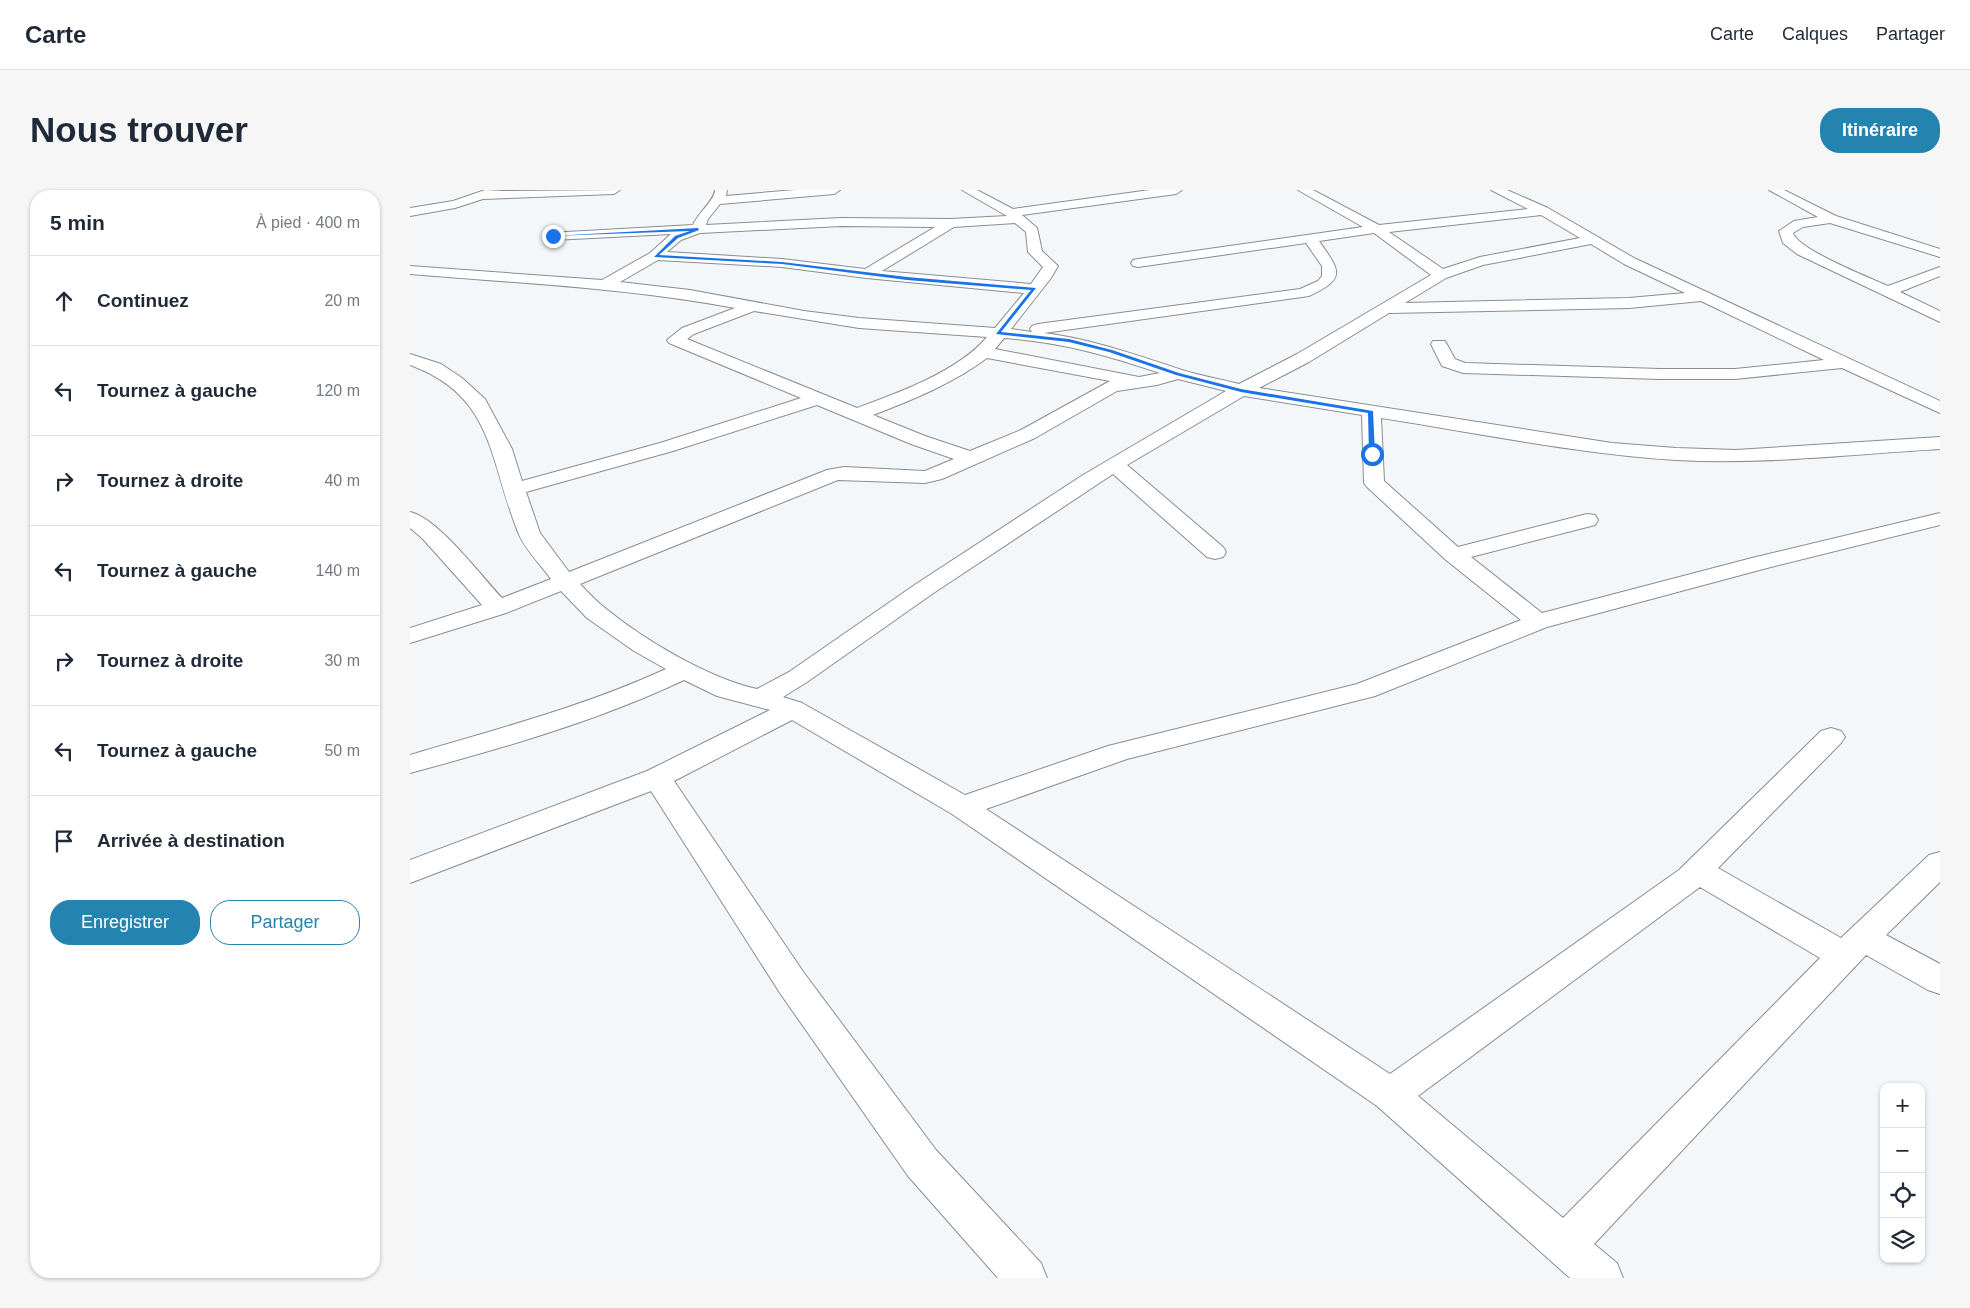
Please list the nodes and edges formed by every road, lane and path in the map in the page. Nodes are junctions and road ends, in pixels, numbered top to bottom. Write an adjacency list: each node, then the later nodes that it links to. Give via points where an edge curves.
1 (497, 190): 10 (street)
2 (614, 190): 9 (street)
3 (834, 190): 11 (street)
4 (968, 190): 15 (street)
5 (1176, 190): 15 (street)
6 (1304, 190): 20 (street)
7 (1497, 190): 13 (street)
8 (1775, 190): 16 (street)
9 (567, 191): 10 (street)
10 (483, 196): 12 (street)
11 (719, 196): 19 (street, via 702,218)
12 (455, 204): 14 (street); 17 (street)
13 (1543, 211): 20 (street); 23 (street)
14 (410, 212)
15 (1015, 216): 18 (street); 32 (street, via 1032,231 1035,252 1051,266)
16 (1831, 219): 24 (street); 33 (street, via 1799,224 1786,231 1788,240 1802,251)
17 (426, 222)
18 (951, 223): 19 (street, via 841,222); 29 (street)
19 (698, 229): 21 (street); 25 (street, via 676,237)
20 (1377, 229): 22 (street); 30 (street)
21 (553, 236)
22 (1310, 239): 26 (street); 38 (street, via 1329,266 1329,277 1323,284 1304,293)
23 (1593, 240): 30 (street, via 1480,260); 34 (street, via 1629,261)
24 (1940, 253)
25 (655, 256): 29 (street, via 782,263); 31 (street)
26 (1138, 263)
27 (410, 270): 31 (street)
28 (1940, 271): 33 (street)
29 (866, 274): 32 (street)
30 (1442, 275): 36 (street)
31 (605, 285): 35 (street, via 690,295)
32 (1034, 289): 38 (street)
33 (1887, 292): 37 (street)
34 (1705, 296): 36 (street, via 1629,303); 42 (street)
35 (751, 307): 38 (street, via 859,323); 47 (street, via 688,331 675,340)
36 (1386, 308): 45 (street, via 1303,358)
37 (1940, 317)
38 (1005, 333): 40 (street); 43 (street, via 1069,341)
39 (1439, 344): 42 (street, via 1448,362 1463,368 1735,374)
40 (984, 352): 44 (street); 51 (street, via 908,395)
41 (410, 359): 55 (street, via 434,368 480,403 502,449)
42 (1844, 363): 48 (street)
43 (1178, 374): 44 (street); 45 (street)
44 (1141, 381): 53 (street, via 1112,386 1028,434)
45 (1241, 390): 50 (street); 54 (street)
46 (1940, 394): 48 (street)
47 (816, 398): 51 (street); 55 (street, via 693,440)
48 (1920, 399): 49 (street)
49 (1940, 408)
50 (1371, 412): 52 (street, via 1612,449 1676,454 1736,456); 60 (street, via 1374,483)
51 (857, 415): 53 (street)
52 (1940, 443)
53 (971, 458): 61 (street, via 934,476 834,474)
54 (1114, 464): 59 (street); 66 (street, via 924,589 798,677)
55 (515, 489): 61 (street, via 529,534)
56 (410, 518): 62 (street, via 430,533)
57 (1940, 519): 63 (street, via 1760,562)
58 (1587, 520): 60 (street)
59 (1215, 552)
60 (1454, 555): 63 (street)
61 (564, 581): 62 (street); 65 (street, via 596,613)
62 (498, 608): 64 (street)
63 (1538, 622): 71 (street, via 1366,690 1118,752)
64 (410, 636)
65 (684, 670): 66 (street, via 726,690); 69 (street, via 584,712)
66 (761, 698): 67 (street)
67 (792, 709): 70 (street); 71 (street)
68 (1831, 737): 73 (street)
69 (410, 764)
70 (657, 778): 74 (street); 79 (street, via 792,983 922,1163)
71 (962, 807): 77 (street)
72 (1940, 863): 75 (street)
73 (1697, 870): 75 (street); 77 (street)
74 (410, 872)
75 (1853, 947): 76 (street); 78 (street)
76 (1940, 980)
77 (1390, 1095): 78 (street)
78 (1564, 1246): 80 (street)
79 (1026, 1278)
80 (1602, 1278)

